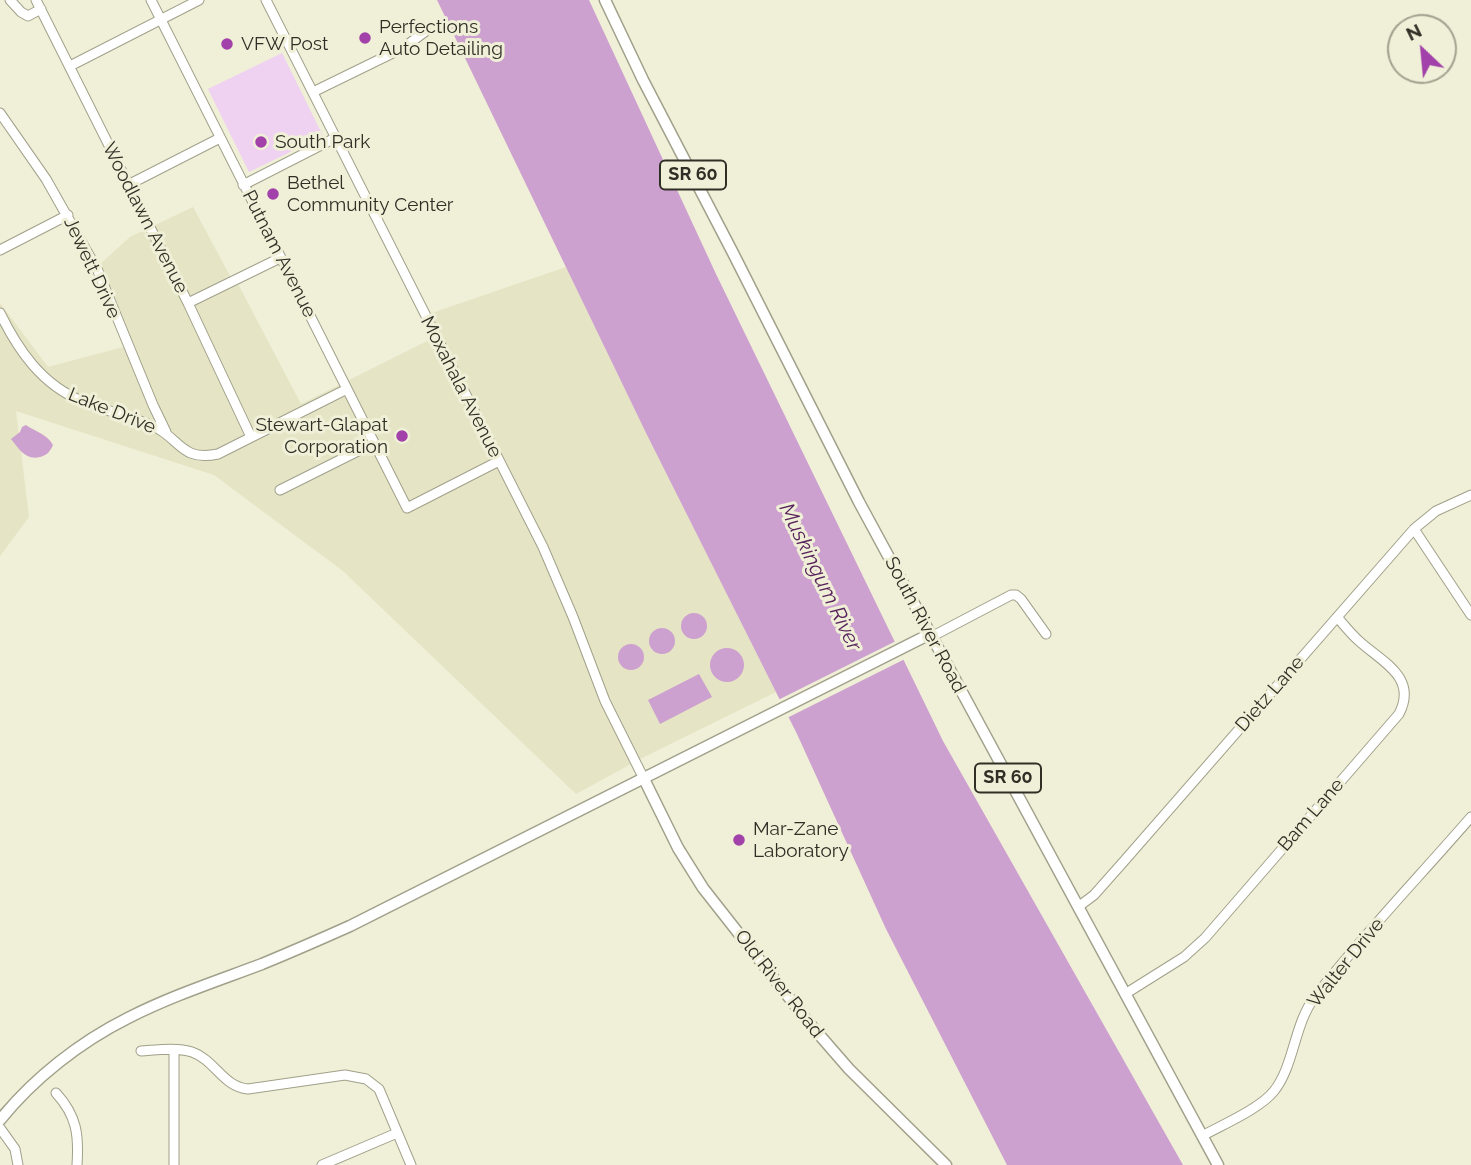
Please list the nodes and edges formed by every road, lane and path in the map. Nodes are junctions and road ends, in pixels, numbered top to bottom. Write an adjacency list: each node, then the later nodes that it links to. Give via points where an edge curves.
1 (10, 0): 7 (street, via 28,16)
2 (36, 0): 7 (street, Woodlawn Avenue)
3 (151, 0): 8 (street, Putnam Avenue)
4 (199, 0): 8 (street)
5 (266, 0): 11 (street, Moxahala Avenue)
6 (605, 0): 33 (main road, South River Road / SR 60)
7 (41, 9): 10 (street, Woodlawn Avenue)
8 (161, 19): 10 (street); 13 (street, Putnam Avenue)
9 (426, 31): 11 (street, via 403,48)
10 (70, 66): 15 (street, Woodlawn Avenue)
11 (313, 92): 14 (street, Moxahala Avenue)
12 (0, 113): 17 (street, Jewett Drive)
13 (220, 138): 15 (street); 16 (street, Putnam Avenue)
14 (335, 138): 16 (street); 26 (street, Moxahala Avenue)
15 (128, 185): 20 (street, Woodlawn Avenue)
16 (243, 185): 19 (street, Putnam Avenue)
17 (68, 215): 18 (street); 23 (street, Jewett Drive, via 98,271)
18 (0, 250)
19 (280, 258): 20 (street); 22 (street, Putnam Avenue)
20 (188, 303): 24 (street, Woodlawn Avenue)
21 (0, 313): 23 (street, Lake Drive, via 25,356 49,382 69,396)
22 (347, 389): 24 (street, Lake Drive); 25 (street, Putnam Avenue)
23 (167, 433): 24 (street, Lake Drive, via 186,452 209,456)
24 (251, 437)
25 (374, 443): 26 (street, Putnam Avenue, via 407,508); 27 (street)
26 (499, 461): 34 (street, Moxahala Avenue, via 543,547 605,701)
27 (280, 490)
28 (1471, 495): 29 (street, Dietz Lane, via 1436,511)
29 (1414, 529): 30 (street); 31 (street, Dietz Lane)
30 (1471, 615)
31 (1337, 617): 36 (street, Dietz Lane, via 1118,869); 37 (street, Bam Lane, via 1402,682 1405,698 1399,714 1205,938 1184,957)
32 (1046, 634): 33 (street, via 1021,599 1011,595)
33 (931, 636): 34 (main road); 36 (main road, South River Road / SR 60)
34 (644, 779): 41 (main road, via 350,926 125,1019 66,1057); 50 (main road, Old River Road, via 703,888 808,1023)
35 (1471, 817): 44 (street, Walter Drive, via 1310,1003 1274,1091)
36 (1078, 907): 37 (main road, South River Road / SR 60)
37 (1125, 994): 44 (main road, South River Road / SR 60)
38 (174, 1050): 39 (street); 43 (street, via 190,1051 205,1059 239,1088 345,1075 366,1079 379,1089); 47 (street)
39 (141, 1051)
40 (57, 1093): 46 (street, via 77,1132)
41 (1, 1115)
42 (0, 1128): 45 (street, via 15,1149)
43 (397, 1133): 48 (street); 49 (street)
44 (1202, 1136): 51 (main road, South River Road / SR 60)
45 (18, 1165)
46 (77, 1165)
47 (174, 1165)
48 (322, 1165)
49 (411, 1165)
50 (946, 1165)
51 (1218, 1165)

